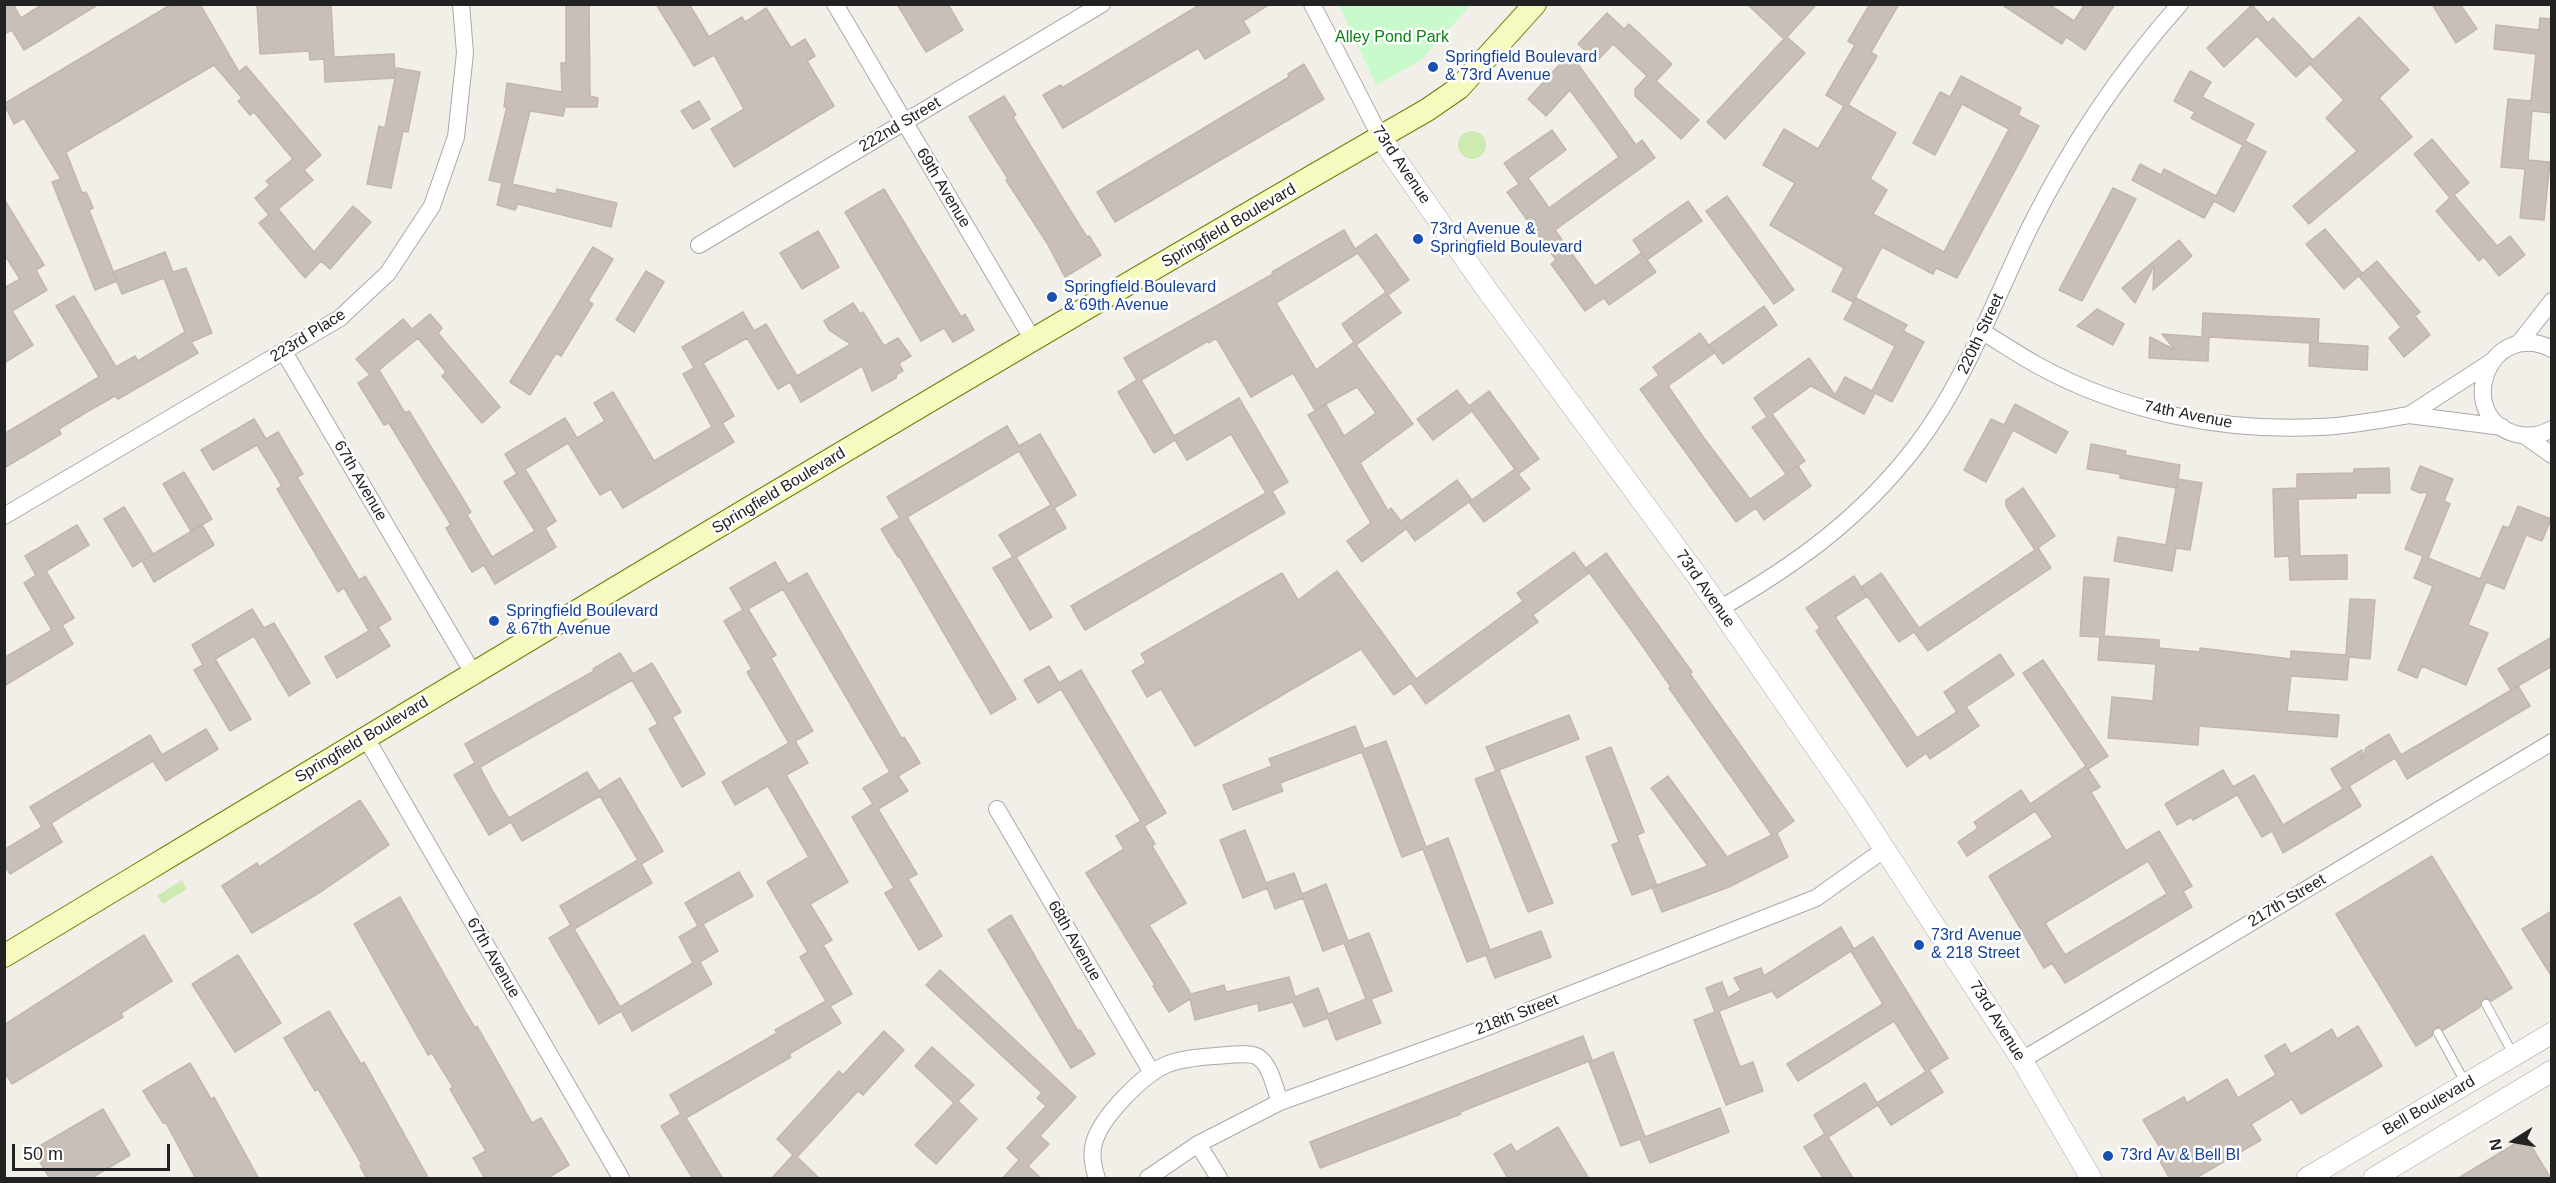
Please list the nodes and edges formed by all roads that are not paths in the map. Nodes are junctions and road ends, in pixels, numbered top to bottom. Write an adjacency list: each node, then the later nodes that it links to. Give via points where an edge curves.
1 (461, 4): 15 (street, 223rd Place, via 465,53 456,137 432,206 388,273 340,318)
2 (835, 4): 7 (street, 69th Avenue)
3 (1102, 4): 7 (street, 222nd Street)
4 (1312, 4): 8 (street, 73rd Avenue)
5 (1535, 4): 8 (main road, Springfield Boulevard, via 1459,88)
6 (2181, 4): 11 (street, 220th Street, via 2125,73 2077,145 2032,224)
7 (905, 122): 9 (street, 222nd Street); 12 (street, 69th Avenue)
8 (1381, 138): 12 (main road, Springfield Boulevard); 23 (street, 73rd Avenue)
9 (699, 245)
10 (2552, 301): 13 (street, 74th Avenue)
11 (1983, 332): 17 (street, 74th Avenue, via 2068,380 2175,416 2280,428 2353,424); 23 (street, 220th Street, via 1959,380 1890,478 1817,547)
12 (1034, 340): 24 (main road, Springfield Boulevard)
13 (2519, 343): 14 (street, via 2531,342); 16 (street, 74th Avenue)
14 (2552, 349)
15 (284, 352): 22 (street, 223rd Place); 24 (street, 67th Avenue)
16 (2490, 363): 17 (street, 74th Avenue); 18 (street, via 2482,385 2483,397 2486,408)
17 (2409, 415): 18 (street, 74th Avenue)
18 (2502, 427): 20 (street, 74th Avenue)
19 (2552, 429): 20 (street)
20 (2525, 436): 21 (street, 74th Avenue)
21 (2552, 455)
22 (4, 516)
23 (1719, 609): 28 (street, 73rd Avenue)
24 (473, 673): 25 (main road, Springfield Boulevard)
25 (366, 738): 29 (main road, Springfield Boulevard); 41 (street, 67th Avenue)
26 (2552, 742): 34 (street, 217th Street)
27 (997, 809): 36 (street, 68th Avenue)
28 (1885, 849): 34 (street, 73rd Avenue); 38 (street, 218th Street, via 1816,898 1477,1031)
29 (4, 957)
30 (2486, 1004): 33 (lane)
31 (2438, 1033): 37 (lane)
32 (2552, 1034): 33 (street, Bell Boulevard)
33 (2514, 1056): 37 (street, Bell Boulevard)
34 (2022, 1060): 44 (street, 73rd Avenue)
35 (2552, 1071): 46 (street, Bell Boulevard)
36 (1152, 1073): 38 (street, via 1168,1064 1246,1054 1258,1057 1266,1066); 40 (street, via 1107,1118 1095,1140 1092,1151)
37 (2466, 1084): 45 (street, Bell Boulevard)
38 (1280, 1102): 39 (street, 218th Street)
39 (1198, 1144): 42 (street, 218th Street); 43 (street)
40 (1096, 1176)
41 (621, 1179)
42 (1148, 1179)
43 (1218, 1179)
44 (2091, 1179)
45 (2307, 1179)
46 (2374, 1179)

